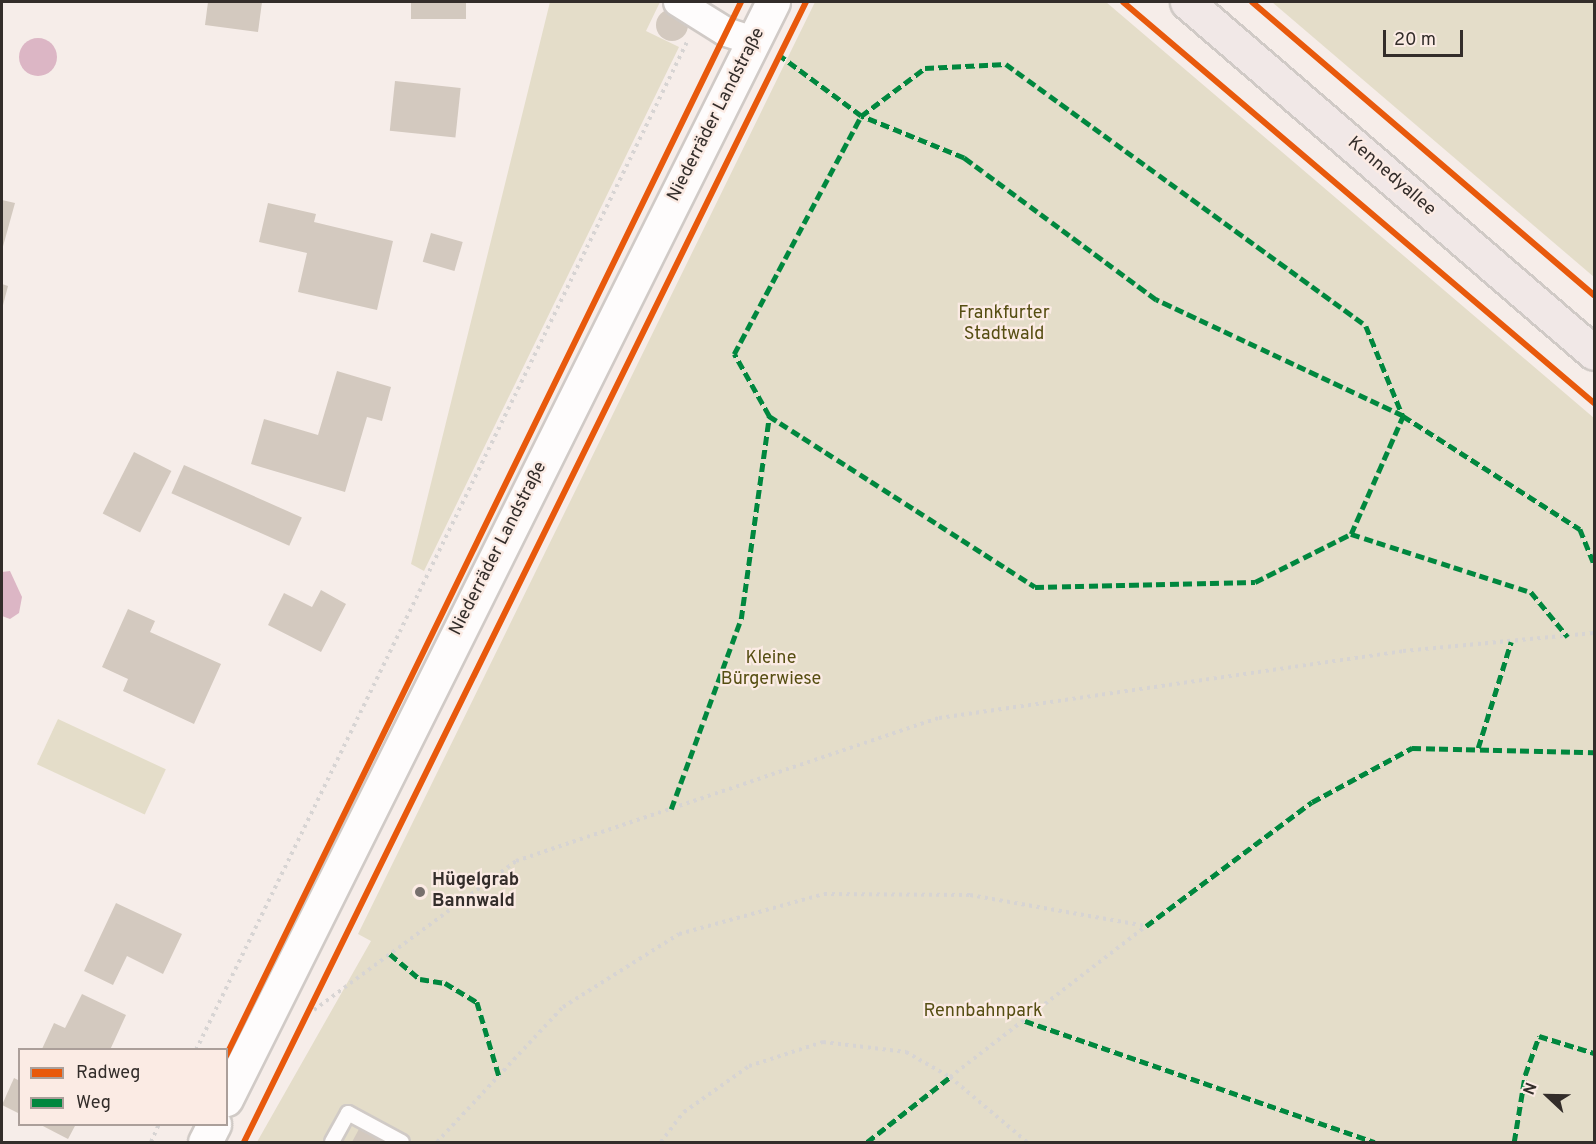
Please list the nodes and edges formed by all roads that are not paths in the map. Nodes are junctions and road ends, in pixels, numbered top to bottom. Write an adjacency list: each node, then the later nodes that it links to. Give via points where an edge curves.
1 (773, 2): 4 (street, Niederräder Landstraße)
2 (1187, 2): 5 (main road, Kennedyallee)
3 (689, 8): 4 (street)
4 (754, 41): 6 (street, Niederräder Landstraße)
5 (1594, 353)
6 (228, 1095)
7 (214, 1126): 8 (street)
8 (205, 1143)
9 (332, 1143): 10 (lane, via 348,1113)
10 (402, 1143)

